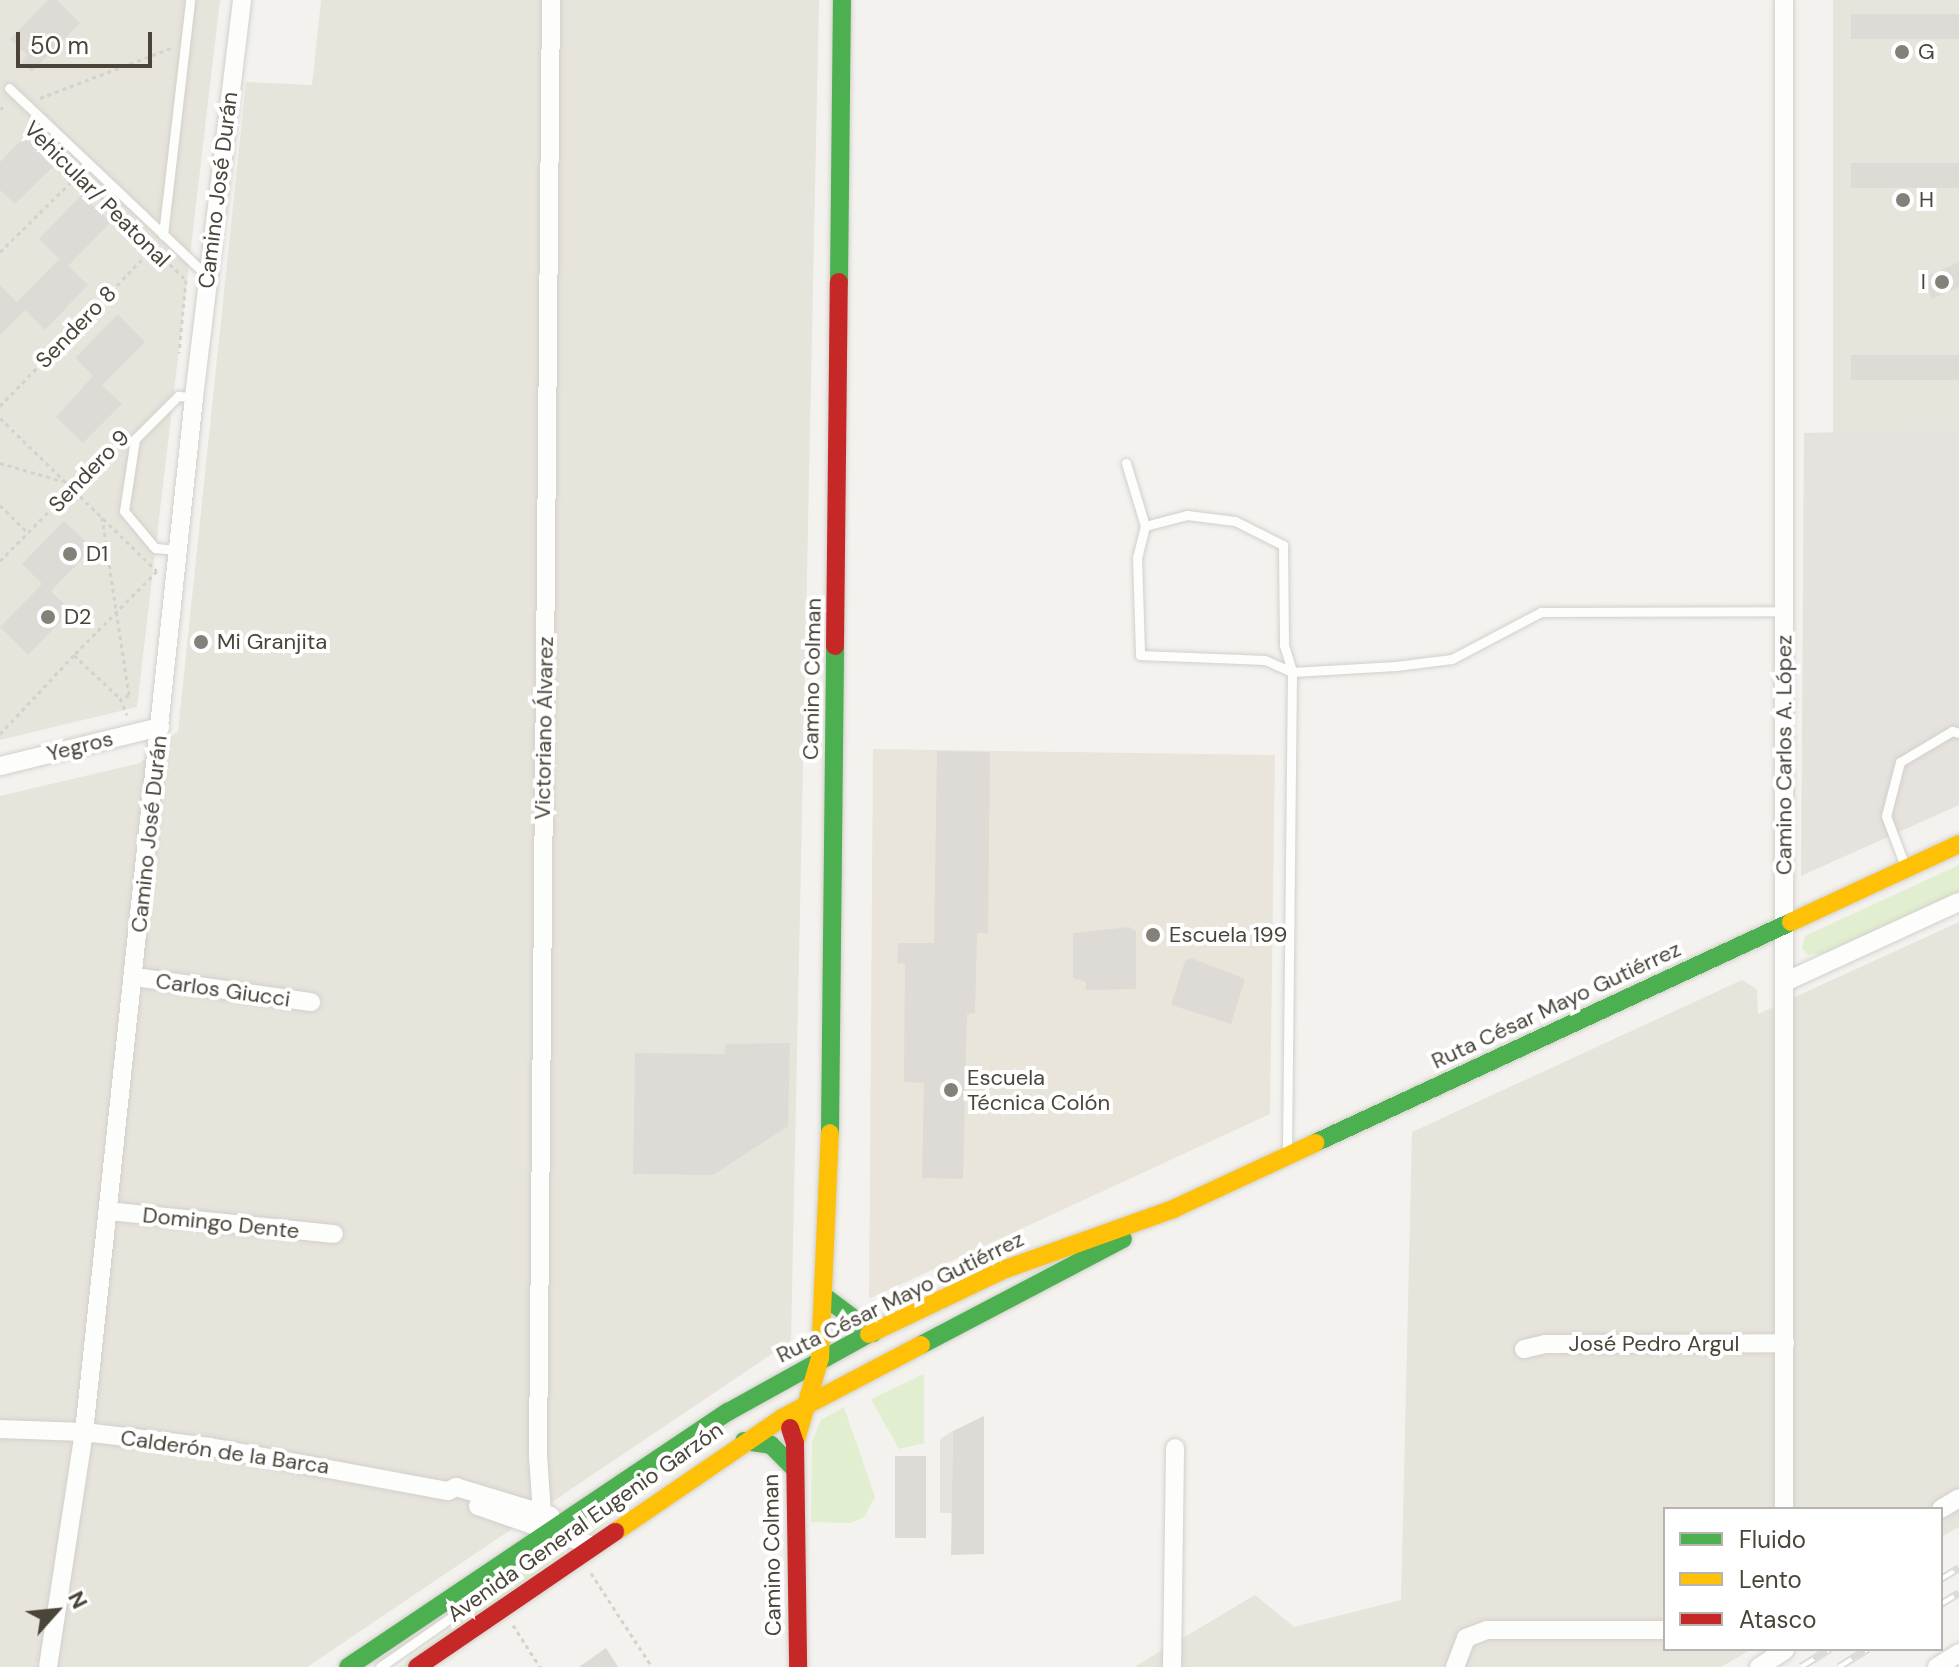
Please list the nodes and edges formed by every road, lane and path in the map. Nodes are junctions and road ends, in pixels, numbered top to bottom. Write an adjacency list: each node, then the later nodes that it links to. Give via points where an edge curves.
1 (190, 0): 6 (lane)
2 (242, 0): 16 (street, Camino José Durán)
3 (551, 0): 66 (street, Victoriano Álvarez)
4 (842, 0): 53 (main road, Camino Colman, via 834,997)
5 (1784, 0): 33 (street, Camino Carlos A. López)
6 (185, 43): 8 (path); 13 (lane)
7 (9, 88): 8 (lane)
8 (26, 104): 13 (lane)
9 (0, 109): 10 (path, Vehicular/ Peatonal, via 5,104)
10 (16, 114)
11 (57, 155): 12 (path, Vehicular/ Peatonal)
12 (78, 175): 14 (path); 15 (path, Vehicular/ Peatonal)
13 (163, 235): 16 (lane)
14 (1, 249)
15 (152, 249): 17 (path, Vehicular/ Peatonal, via 186,280); 19 (path, Sendero 8)
16 (208, 277): 18 (street, Camino José Durán)
17 (178, 367)
18 (194, 397): 30 (street, Camino José Durán); 30 (lane, via 178,396 135,439 124,511 155,548)
19 (0, 406)
20 (0, 418): 24 (path)
21 (124, 435): 25 (path, Sendero 9)
22 (0, 463): 24 (path)
23 (1126, 463): 28 (lane)
24 (65, 482): 25 (path)
25 (71, 489): 27 (path); 29 (path, Sendero 9)
26 (0, 505): 29 (path)
27 (102, 517): 32 (path); 32 (path, via 157,571)
28 (1145, 526): 35 (lane, via 1187,515 1235,521 1283,545 1284,645); 35 (lane, via 1137,557 1140,655 1265,660)
29 (28, 533): 31 (path, Sendero 9)
30 (178, 550): 37 (street, Camino José Durán)
31 (0, 561)
32 (116, 611): 34 (path); 36 (path, via 129,695)
33 (1783, 611): 35 (lane, via 1541,612 1452,659); 44 (street, Camino Carlos A. López)
34 (74, 655): 36 (path); 39 (path)
35 (1292, 672): 48 (lane)
36 (120, 698): 37 (path, via 127,716)
37 (160, 727): 40 (street, Yegros); 45 (street, Camino José Durán)
38 (1959, 733): 42 (lane, via 1952,731 1900,762 1886,816)
39 (0, 735)
40 (0, 766)
41 (1959, 844): 42 (main road, Ruta César Mayo Gutiérrez)
42 (1906, 869): 44 (main road, Ruta César Mayo Gutiérrez)
43 (1959, 902): 46 (street)
44 (1785, 925): 46 (street, Camino Carlos A. López); 48 (main road, Ruta César Mayo Gutiérrez)
45 (135, 977): 47 (street, Carlos Giucci); 50 (street, Camino José Durán)
46 (1787, 981): 55 (street, Camino Carlos A. López)
47 (311, 1002)
48 (1287, 1157): 49 (main road, Ruta César Mayo Gutiérrez)
49 (1173, 1209): 52 (main road, Ruta César Mayo Gutiérrez); 57 (main road, Ruta César Mayo Gutiérrez, via 1092,1257)
50 (108, 1211): 51 (street, Domingo Dente); 62 (street, Camino José Durán)
51 (334, 1234)
52 (962, 1289): 54 (main road, Ruta César Mayo Gutiérrez); 57 (main road, via 938,1318)
53 (825, 1297): 54 (main road); 57 (main road, Camino Colman)
54 (873, 1333): 57 (main road, Ruta César Mayo Gutiérrez)
55 (1785, 1343): 56 (street, José Pedro Argul, via 1545,1344); 70 (street, Camino Carlos A. López)
56 (1524, 1349)
57 (829, 1372): 58 (main road, Ruta César Mayo Gutiérrez); 59 (main road, Ruta César Mayo Gutiérrez); 59 (main road, Camino Colman); 60 (main road, via 801,1383)
58 (742, 1403): 60 (main road); 73 (main road, Avenida General Eugenio Garzón)
59 (806, 1403): 60 (main road, Ruta César Mayo Gutiérrez); 64 (main road, Camino Colman)
60 (776, 1412): 63 (main road, Avenida General Eugenio Garzón); 64 (main road, Camino Colman); 72 (main road, via 674,1470)
61 (0, 1429): 62 (street, Calderón de la Barca)
62 (84, 1432): 68 (street, Calderón de la Barca, via 240,1452); 80 (street, Camino José Durán)
63 (744, 1441): 67 (main road, via 771,1445); 72 (main road, Avenida General Eugenio Garzón)
64 (795, 1443): 67 (main road, Camino Colman)
65 (1175, 1448): 87 (street)
66 (538, 1456): 69 (street, Victoriano Álvarez, via 528,1492); 71 (street, Victoriano Álvarez)
67 (795, 1469): 86 (main road, Camino Colman)
68 (448, 1491): 69 (street, Calderón de la Barca, via 456,1487); 73 (street, Calderón de la Barca, via 452,1497)
69 (514, 1504): 71 (street, Calderón de la Barca)
70 (1784, 1507)
71 (542, 1513): 73 (street, Calderón de la Barca)
72 (637, 1515): 74 (main road, Avenida General Eugenio Garzón)
73 (558, 1526): 74 (street, Calderón de la Barca); 75 (main road, Avenida General Eugenio Garzón)
74 (586, 1551): 76 (main road, Avenida General Eugenio Garzón); 85 (path)
75 (469, 1587): 81 (main road, Avenida General Eugenio Garzón); 82 (lane, Avenida General Eugenio Garzón, via 453,1616)
76 (502, 1609): 83 (main road, Avenida General Eugenio Garzón); 84 (path)
77 (1663, 1630): 88 (street, via 1487,1630 1464,1642)
78 (1959, 1653): 90 (street)
79 (1784, 1655): 89 (street)
80 (48, 1667)
81 (348, 1667)
82 (380, 1667)
83 (417, 1667)
84 (540, 1667)
85 (652, 1667)
86 (798, 1667)
87 (1172, 1667)
88 (1455, 1667)
89 (1759, 1667)
90 (1937, 1667)

